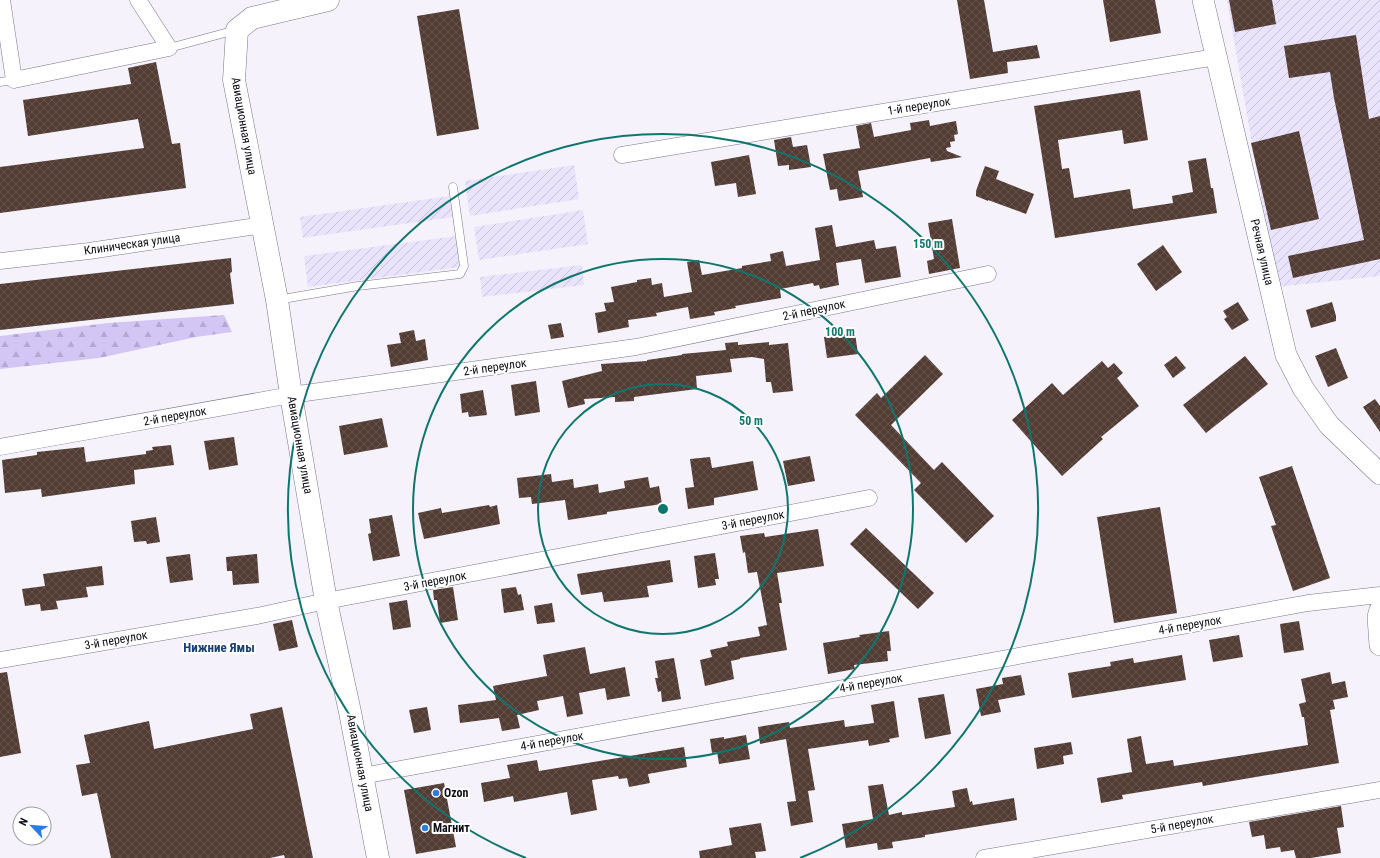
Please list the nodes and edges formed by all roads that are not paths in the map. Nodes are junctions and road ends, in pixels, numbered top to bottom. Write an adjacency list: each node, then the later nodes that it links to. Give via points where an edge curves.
1 (2, 0): 8 (street)
2 (138, 0): 6 (street)
3 (328, 0): 5 (main road, via 252,18)
4 (1203, 0): 7 (street, Речная улица)
5 (237, 30): 6 (lane); 11 (main road, Авиационная улица, via 234,80)
6 (169, 48): 8 (street)
7 (1216, 58): 9 (street, 1-й переулок); 17 (street, Речная улица, via 1286,355 1303,388 1329,425)
8 (7, 81)
9 (622, 155)
10 (453, 187): 14 (lane, via 464,266 460,274 358,286)
11 (263, 225): 12 (street, Клиническая улица, via 89,251); 14 (main road, Авиационная улица)
12 (0, 261)
13 (988, 274): 15 (street, 2-й переулок, via 636,347)
14 (277, 300): 15 (main road, Авиационная улица)
15 (291, 395): 16 (street, 2-й переулок); 20 (main road, Авиационная улица)
16 (0, 447)
17 (1380, 474)
18 (869, 498): 20 (street, 3-й переулок)
19 (1380, 595): 24 (street, 4-й переулок, via 1308,603)
20 (326, 601): 23 (street, 3-й переулок, via 257,616); 24 (main road, Авиационная улица)
21 (1380, 610): 22 (street)
22 (1380, 645)
23 (0, 660)
24 (362, 776): 26 (main road, Авиационная улица)
25 (1380, 790): 27 (street, 5-й переулок)
26 (378, 858)
27 (984, 858)

